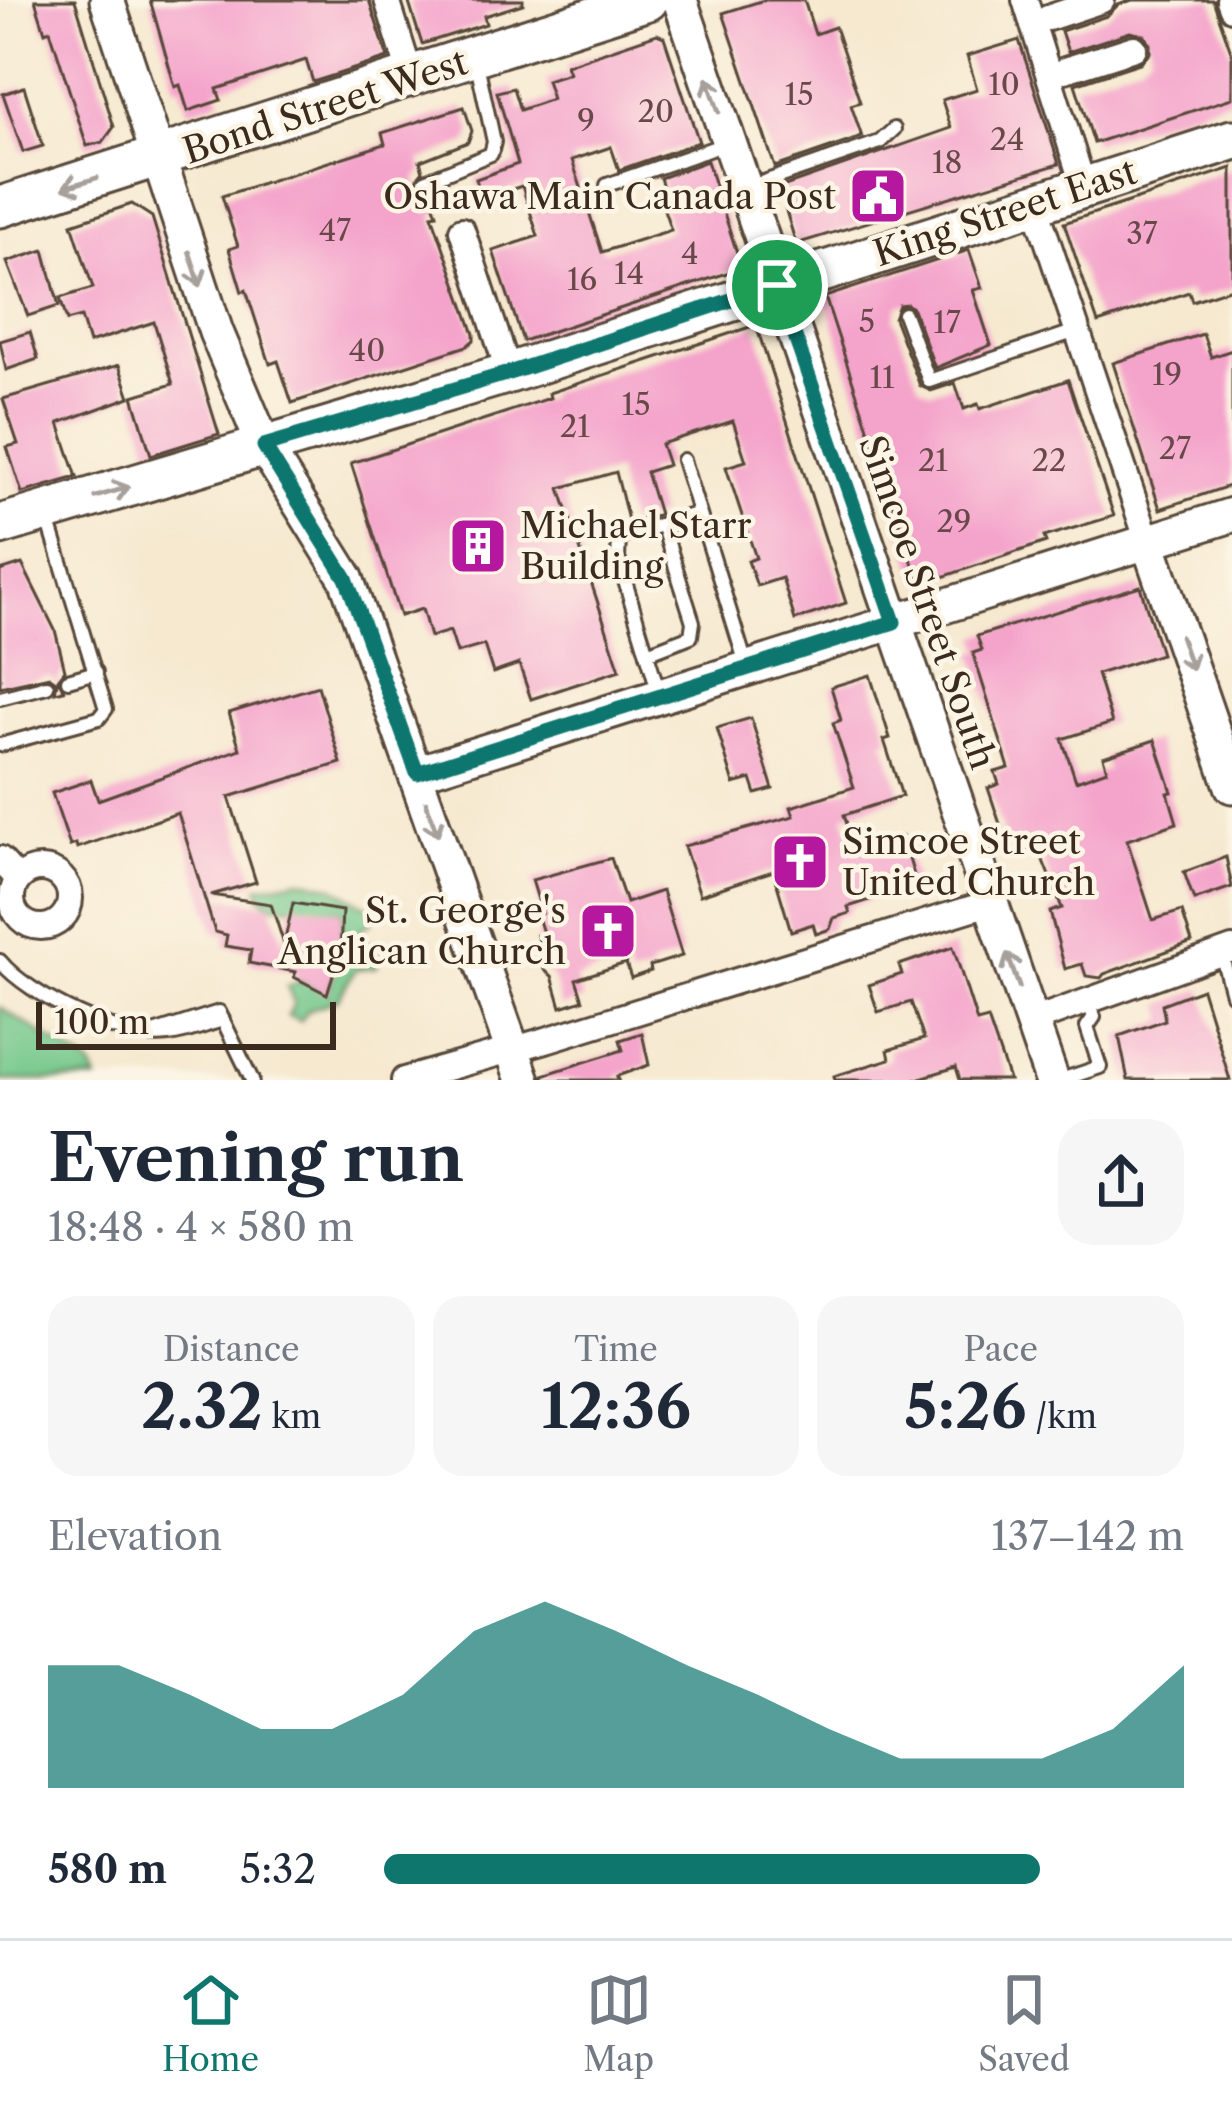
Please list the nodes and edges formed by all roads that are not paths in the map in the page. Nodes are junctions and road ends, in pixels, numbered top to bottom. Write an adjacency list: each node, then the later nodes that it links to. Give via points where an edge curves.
1 (107, 0): 15 (main road)
2 (387, 0): 11 (street)
3 (648, 0): 9 (main road, Bond Street West)
4 (680, 0): 14 (main road, Simcoe Street South, one-way to 4)
5 (1025, 0): 19 (street)
6 (1102, 0): 7 (street)
7 (1048, 18)
8 (1135, 48): 10 (street)
9 (476, 58): 11 (main road, Bond Street West); 16 (lane, via 491,154)
10 (1065, 70)
11 (411, 77): 15 (main road, Bond Street West)
12 (894, 129): 18 (lane, via 880,142)
13 (1232, 140): 19 (main road, King Street East)
14 (729, 143): 17 (lane); 18 (main road, Simcoe Street South)
15 (160, 158): 21 (main road, Bond Street West, one-way to 21); 27 (main road, one-way to 27, via 216,332)
16 (425, 181)
17 (607, 185)
18 (746, 188): 23 (main road, Simcoe Street South)
19 (1084, 188): 20 (main road, King Street East)
20 (1035, 204): 23 (main road, King Street East); 25 (street)
21 (0, 207)
22 (462, 230): 26 (street)
23 (777, 285): 26 (main road, King Street East); 35 (main road, Simcoe Street South)
24 (904, 314): 25 (lane, via 929,381)
25 (1076, 331): 34 (street)
26 (509, 373): 27 (main road, King Street East)
27 (264, 446): 29 (main road, King Street East, one-way to 27); 44 (main road, via 346,578)
28 (682, 460): 30 (lane)
29 (46, 512): 33 (main road, King Street East); 38 (lane)
30 (698, 513): 32 (lane); 37 (lane)
31 (1232, 515): 34 (main road)
32 (662, 524): 36 (lane, via 619,538); 36 (lane, via 693,622 691,636)
33 (0, 525)
34 (1148, 542): 35 (main road); 45 (main road, one-way to 45)
35 (894, 622): 37 (main road); 48 (main road, Simcoe Street South)
36 (646, 652): 41 (lane)
37 (747, 668): 41 (main road)
38 (96, 672): 39 (lane); 43 (lane, via 106,710 100,718)
39 (68, 680)
40 (47, 686): 42 (lane)
41 (660, 696): 44 (main road)
42 (0, 698)
43 (0, 746)
44 (417, 773): 54 (main road, one-way to 54)
45 (1232, 786)
46 (0, 859): 47 (street)
47 (18, 879)
48 (989, 902): 53 (main road, Simcoe Street South, one-way to 48); 54 (street)
49 (1227, 951): 51 (lane); 52 (street)
50 (0, 961): 55 (lane, via 54,1001 122,1030 165,1036 221,1016)
51 (1232, 994)
52 (1088, 1002): 53 (street); 57 (lane, via 1100,1067)
53 (1032, 1021): 57 (main road, Simcoe Street South)
54 (517, 1065): 56 (street)
55 (252, 1080)
56 (404, 1080)
57 (1056, 1080)

